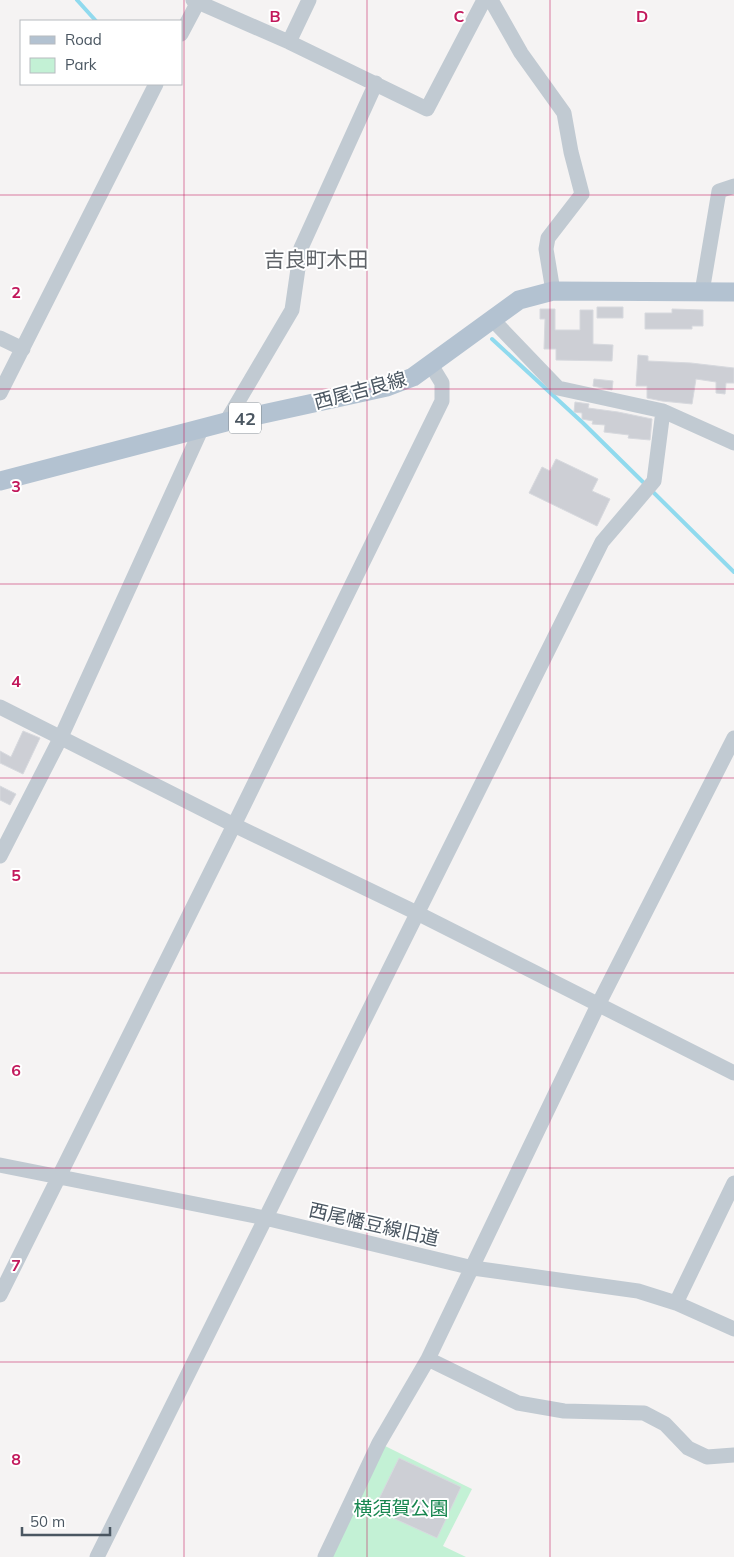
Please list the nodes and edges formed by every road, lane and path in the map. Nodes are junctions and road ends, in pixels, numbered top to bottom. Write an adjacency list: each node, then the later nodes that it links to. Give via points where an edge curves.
1 (310, 0): 6 (street)
2 (484, 0): 7 (street, via 427,109)
3 (491, 0): 10 (street, via 521,53 567,122 582,194 548,238 546,249)
4 (196, 1): 5 (street); 6 (street)
5 (182, 32)
6 (289, 42): 7 (street)
7 (376, 83): 19 (street, via 302,248 292,310)
8 (155, 85): 15 (street)
9 (734, 186): 11 (street, via 719,191)
10 (553, 290): 11 (main road, 西尾吉良線 / 42); 13 (main road, 西尾吉良線 / 42, via 519,300)
11 (702, 292): 12 (main road, 西尾吉良線 / 42)
12 (734, 292)
13 (485, 324): 16 (main road, 西尾吉良線 / 42); 18 (street, via 558,388)
14 (0, 338): 15 (street)
15 (23, 349): 17 (street)
16 (431, 365): 19 (main road, 西尾吉良線 / 42, via 414,377 387,387); 26 (street, via 442,383 442,401)
17 (0, 393)
18 (662, 411): 21 (street); 28 (street, via 653,482 602,542)
19 (226, 422): 20 (main road, 西尾吉良線 / 42)
20 (201, 430): 22 (main road, 西尾吉良線 / 42); 24 (street)
21 (734, 443)
22 (0, 481)
23 (0, 707): 24 (street)
24 (61, 737): 26 (street); 27 (street)
25 (734, 738): 29 (street)
26 (234, 825): 28 (street); 32 (street)
27 (0, 856)
28 (417, 913): 29 (street); 34 (street)
29 (598, 1005): 30 (street); 35 (street)
30 (734, 1073)
31 (0, 1165): 32 (street, 西尾幡豆線旧道)
32 (59, 1178): 34 (street, 西尾幡豆線旧道); 36 (street)
33 (734, 1183): 37 (street)
34 (265, 1218): 35 (street, 西尾幡豆線旧道); 41 (street)
35 (473, 1268): 37 (street, 西尾幡豆線旧道, via 638,1291); 39 (street)
36 (0, 1295)
37 (676, 1303): 38 (street, 西尾幡豆線旧道)
38 (734, 1329)
39 (428, 1359): 40 (street, via 518,1403 564,1411 644,1412 665,1424 688,1448 707,1457); 42 (street, via 379,1442)
40 (734, 1454)
41 (97, 1557)
42 (325, 1557)

